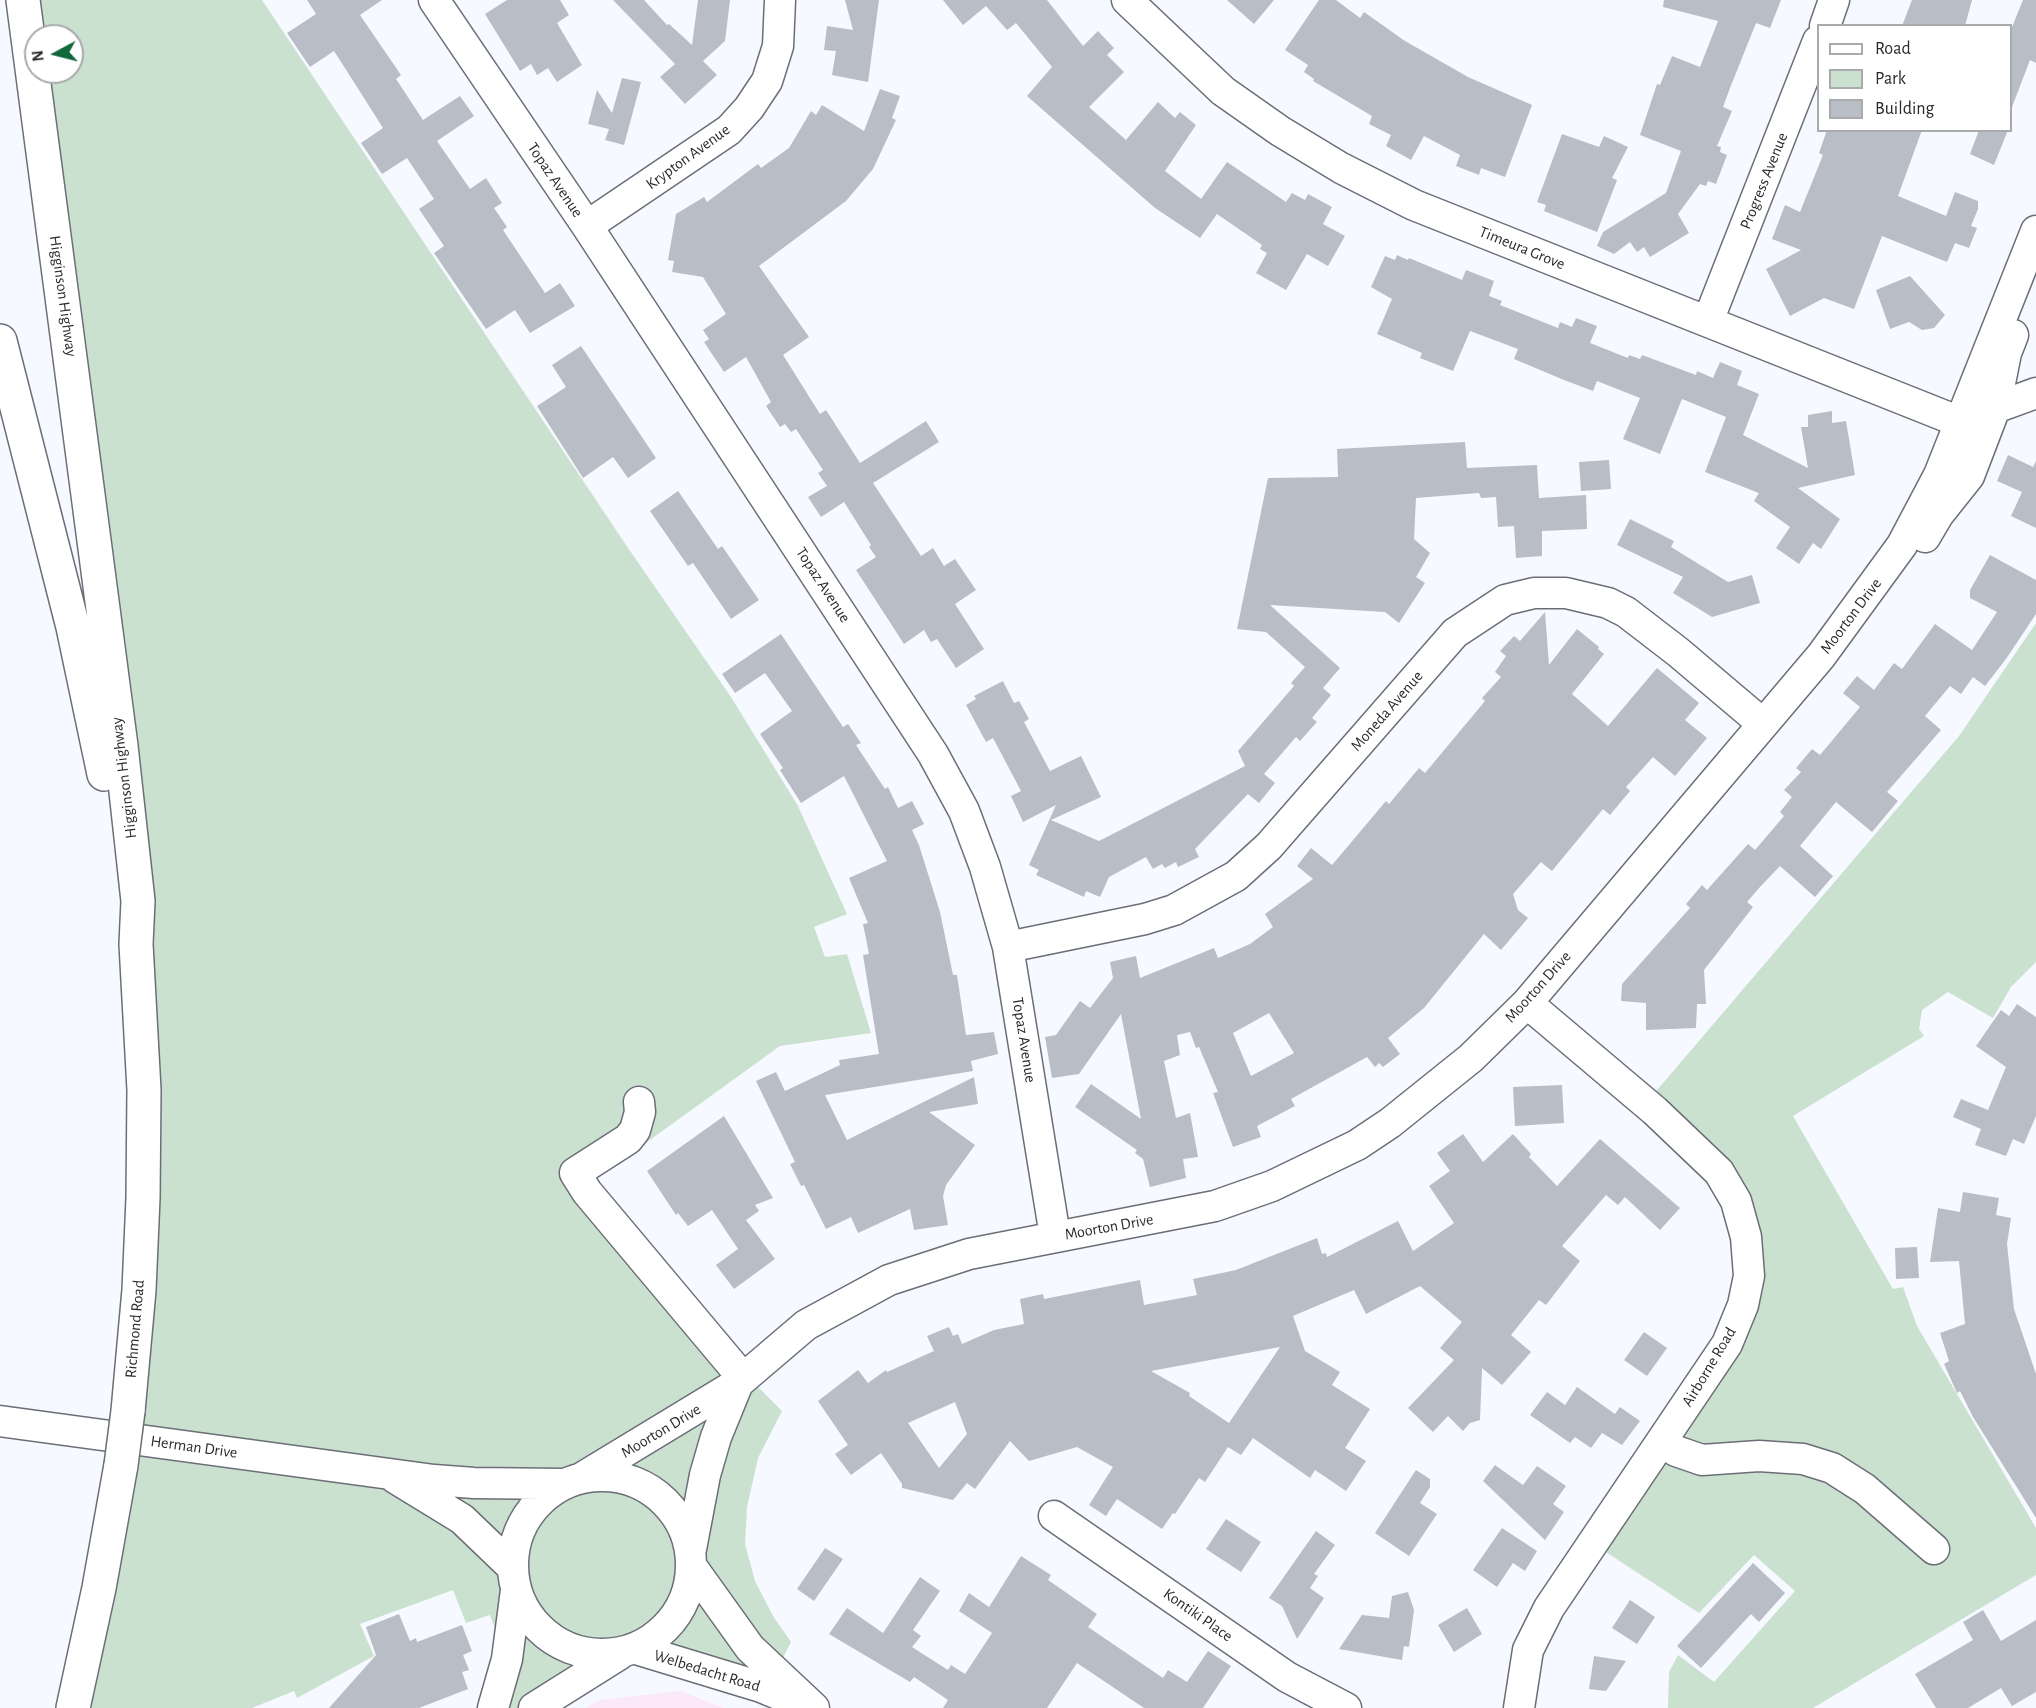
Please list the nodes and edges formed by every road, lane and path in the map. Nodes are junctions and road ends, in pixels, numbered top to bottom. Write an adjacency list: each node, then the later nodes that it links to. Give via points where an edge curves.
1 (23, 0): 18 (highway, Higginson Highway, via 130,818 138,901)
2 (434, 0): 8 (street, Topaz Avenue)
3 (780, 0): 8 (street, Krypton Avenue, via 778,46 767,81 749,108 720,136)
4 (1127, 0): 11 (street, Timeura Grove, via 1223,91 1341,168 1414,205)
5 (1834, 0): 6 (street)
6 (1825, 24)
7 (1817, 44): 11 (street, Progress Avenue)
8 (587, 226): 19 (street, Topaz Avenue, via 933,754 964,811)
9 (2036, 231): 15 (street, Moorton Drive)
10 (2036, 278): 14 (street, via 2006,352)
11 (1708, 321): 15 (street, Timeura Grove)
12 (0, 341): 18 (highway, Higginson Highway, via 73,627)
13 (2036, 393): 14 (street)
14 (1995, 408): 16 (street, via 1969,476 1938,515 1910,563)
15 (1960, 422): 16 (street, Moorton Drive, via 1934,485)
16 (1880, 577): 17 (street, Moorton Drive, via 1821,656)
17 (1763, 724): 19 (street, Moneda Avenue, via 1678,652 1608,603 1566,593 1534,593 1505,600 1455,633 1269,846 1236,876 1210,893 1155,916); 20 (street, Moorton Drive)
18 (136, 944): 34 (highway, Richmond Road, bridge, via 144,1090 139,1290 121,1465)
19 (1008, 947): 22 (street, Topaz Avenue)
20 (1527, 1003): 22 (street, Moorton Drive, via 1428,1094 1390,1123 1323,1164 1215,1206); 25 (street, Airborne Road, via 1696,1148 1719,1172 1736,1201 1746,1237 1749,1276 1743,1305 1727,1344)
21 (639, 1102): 23 (street, via 638,1121 628,1139 575,1173)
22 (1055, 1236): 23 (street, Moorton Drive, via 969,1254 888,1280 806,1326)
23 (741, 1380): 27 (street, Moorton Drive, via 693,1413); 30 (street, Moorton Drive, via 716,1437 705,1475)
24 (0, 1421): 26 (street, Herman Drive)
25 (1663, 1441): 29 (street, via 1676,1451 1702,1460 1759,1456 1803,1459 1832,1468 1865,1489); 39 (street, Airborne Road, via 1549,1608 1528,1650)
26 (387, 1473): 27 (street, Herman Drive, via 474,1483); 31 (street, Herman Drive, via 462,1519)
27 (573, 1480): 30 (street, via 619,1476 652,1490 677,1515); 31 (street, via 542,1499 525,1519)
28 (1054, 1516): 38 (street, Kontiki Place, via 1287,1677)
29 (1934, 1549)
30 (691, 1558): 32 (street, via 688,1593 676,1616 658,1636); 37 (street, Welbedacht Road, via 750,1648)
31 (514, 1578): 32 (street, via 531,1620 555,1642 586,1654); 35 (street, via 507,1659)
32 (628, 1651): 33 (street, Welbedacht Road); 36 (street)
33 (762, 1699): 37 (street, Welbedacht Road)
34 (73, 1708)
35 (493, 1708)
36 (534, 1708)
37 (813, 1708)
38 (1346, 1708)
39 (1519, 1708)

